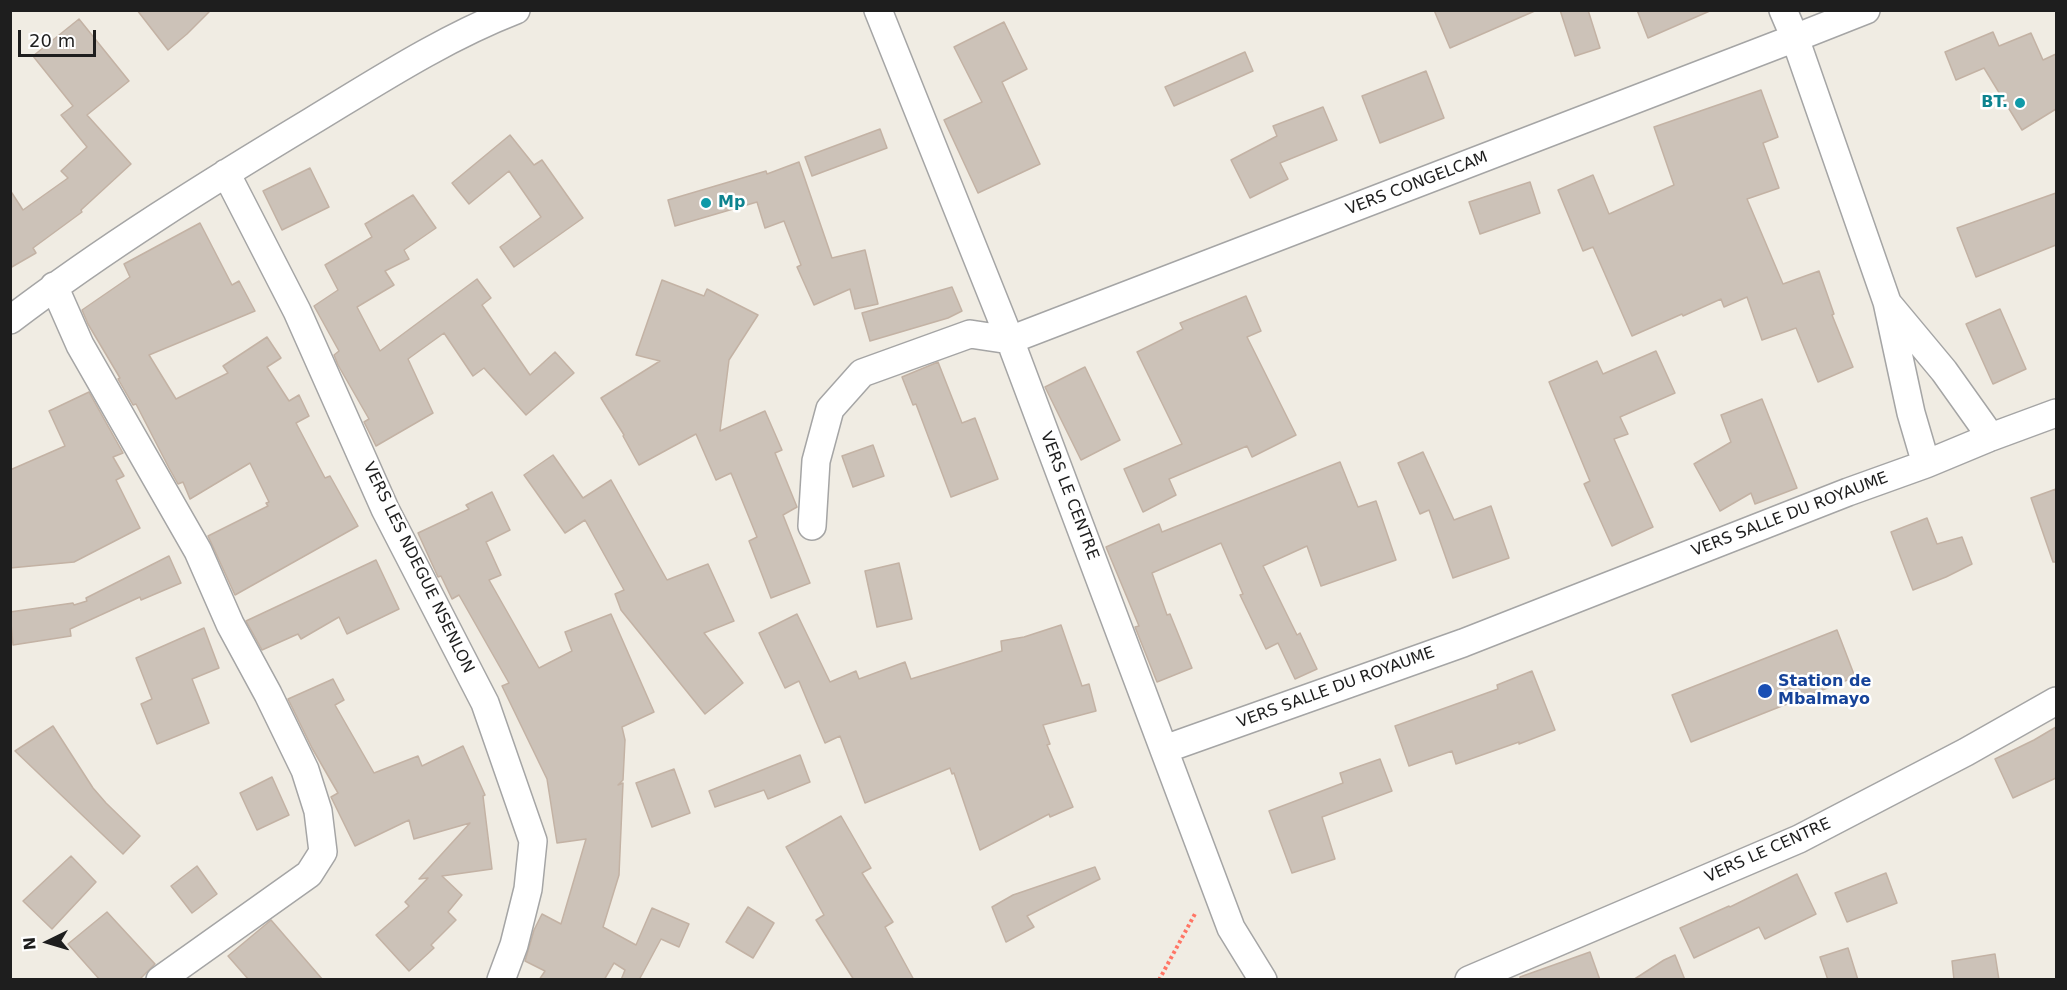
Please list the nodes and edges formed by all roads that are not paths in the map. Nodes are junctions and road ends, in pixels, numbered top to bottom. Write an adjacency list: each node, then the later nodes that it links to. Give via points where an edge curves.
1 (516, 10): 6 (street, via 480,24 393,72)
2 (878, 10): 10 (street, VERS LE CENTRE)
3 (1783, 10): 5 (street)
4 (1866, 10): 5 (street)
5 (1795, 38): 8 (street); 10 (street, VERS CONGELCAM)
6 (226, 173): 7 (street); 18 (street, VERS LES NDEGUE NSENLON, via 297,311 386,509 484,703 532,841 528,890)
7 (54, 286): 9 (street); 17 (street, via 80,345 198,551 230,624 305,770 318,811 323,852 309,874)
8 (1887, 302): 12 (street, via 1944,371); 13 (street)
9 (10, 320)
10 (1010, 340): 14 (street, via 970,334 862,373 830,409 816,461); 16 (street, VERS LE CENTRE)
11 (2056, 413): 12 (street, VERS SALLE DU ROYAUME)
12 (1991, 437): 13 (street, VERS SALLE DU ROYAUME)
13 (1926, 464): 16 (street, VERS SALLE DU ROYAUME, via 1463,643)
14 (812, 526)
15 (2056, 700): 20 (street, VERS LE CENTRE, via 1799,839)
16 (1166, 749): 19 (street, VERS LE CENTRE, via 1231,928)
17 (160, 980)
18 (501, 980)
19 (1263, 980)
20 (1469, 980)

